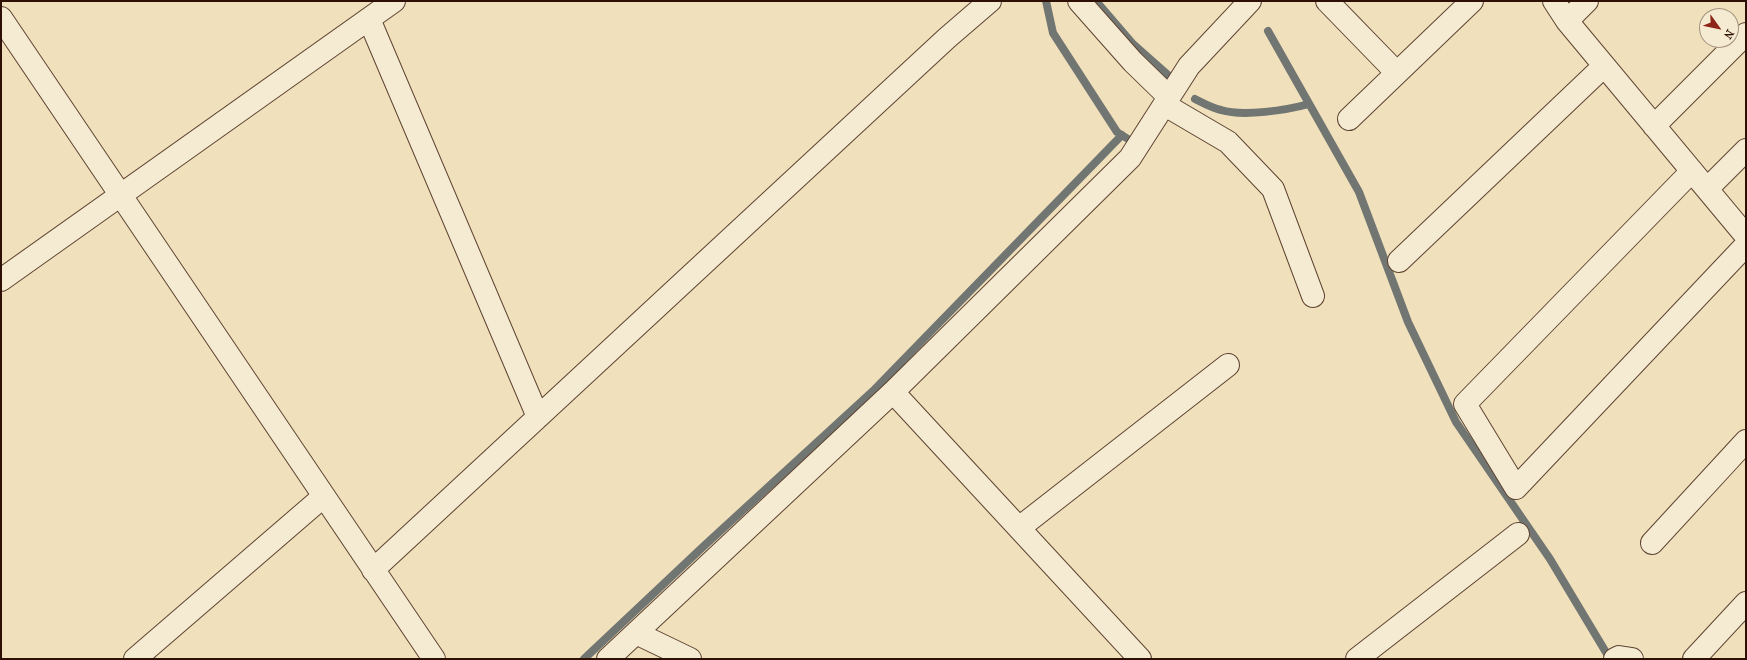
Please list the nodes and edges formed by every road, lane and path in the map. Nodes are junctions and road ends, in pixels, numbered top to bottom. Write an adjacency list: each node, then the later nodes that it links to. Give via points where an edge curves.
1 (394, 1): 10 (street)
2 (990, 1): 29 (street, via 946,38)
3 (1079, 1): 15 (street)
4 (1250, 1): 15 (street, via 1189,66)
5 (1327, 1): 14 (street)
6 (1472, 1): 14 (street)
7 (1554, 1): 11 (street)
8 (1587, 1): 11 (street)
9 (1, 18): 21 (street)
10 (368, 19): 21 (street); 29 (street)
11 (1567, 21): 13 (street)
12 (1746, 34): 17 (street)
13 (1604, 66): 17 (street); 24 (street)
14 (1397, 73): 16 (street)
15 (1167, 101): 26 (street, via 1228,142 1273,189); 28 (street, via 1130,158)
16 (1348, 119)
17 (1654, 126): 19 (street)
18 (1746, 150): 20 (street)
19 (1692, 171): 20 (street); 23 (street, via 1466,404 1516,488)
20 (1707, 189): 22 (street)
21 (120, 196): 25 (street); 31 (street)
22 (1746, 236)
23 (1746, 245)
24 (1399, 261)
25 (1, 280)
26 (1313, 296)
27 (1228, 365): 32 (street)
28 (893, 392): 32 (street); 37 (street)
29 (538, 416): 35 (street)
30 (1746, 441): 34 (street)
31 (324, 496): 35 (street); 38 (street)
32 (1019, 528): 42 (street)
33 (1518, 534): 43 (street)
34 (1652, 543)
35 (373, 570): 39 (street)
36 (1746, 603): 44 (street)
37 (636, 633): 40 (street); 41 (street)
38 (135, 659)
39 (434, 659)
40 (608, 659)
41 (690, 659)
42 (1140, 659)
43 (1357, 659)
44 (1694, 659)

